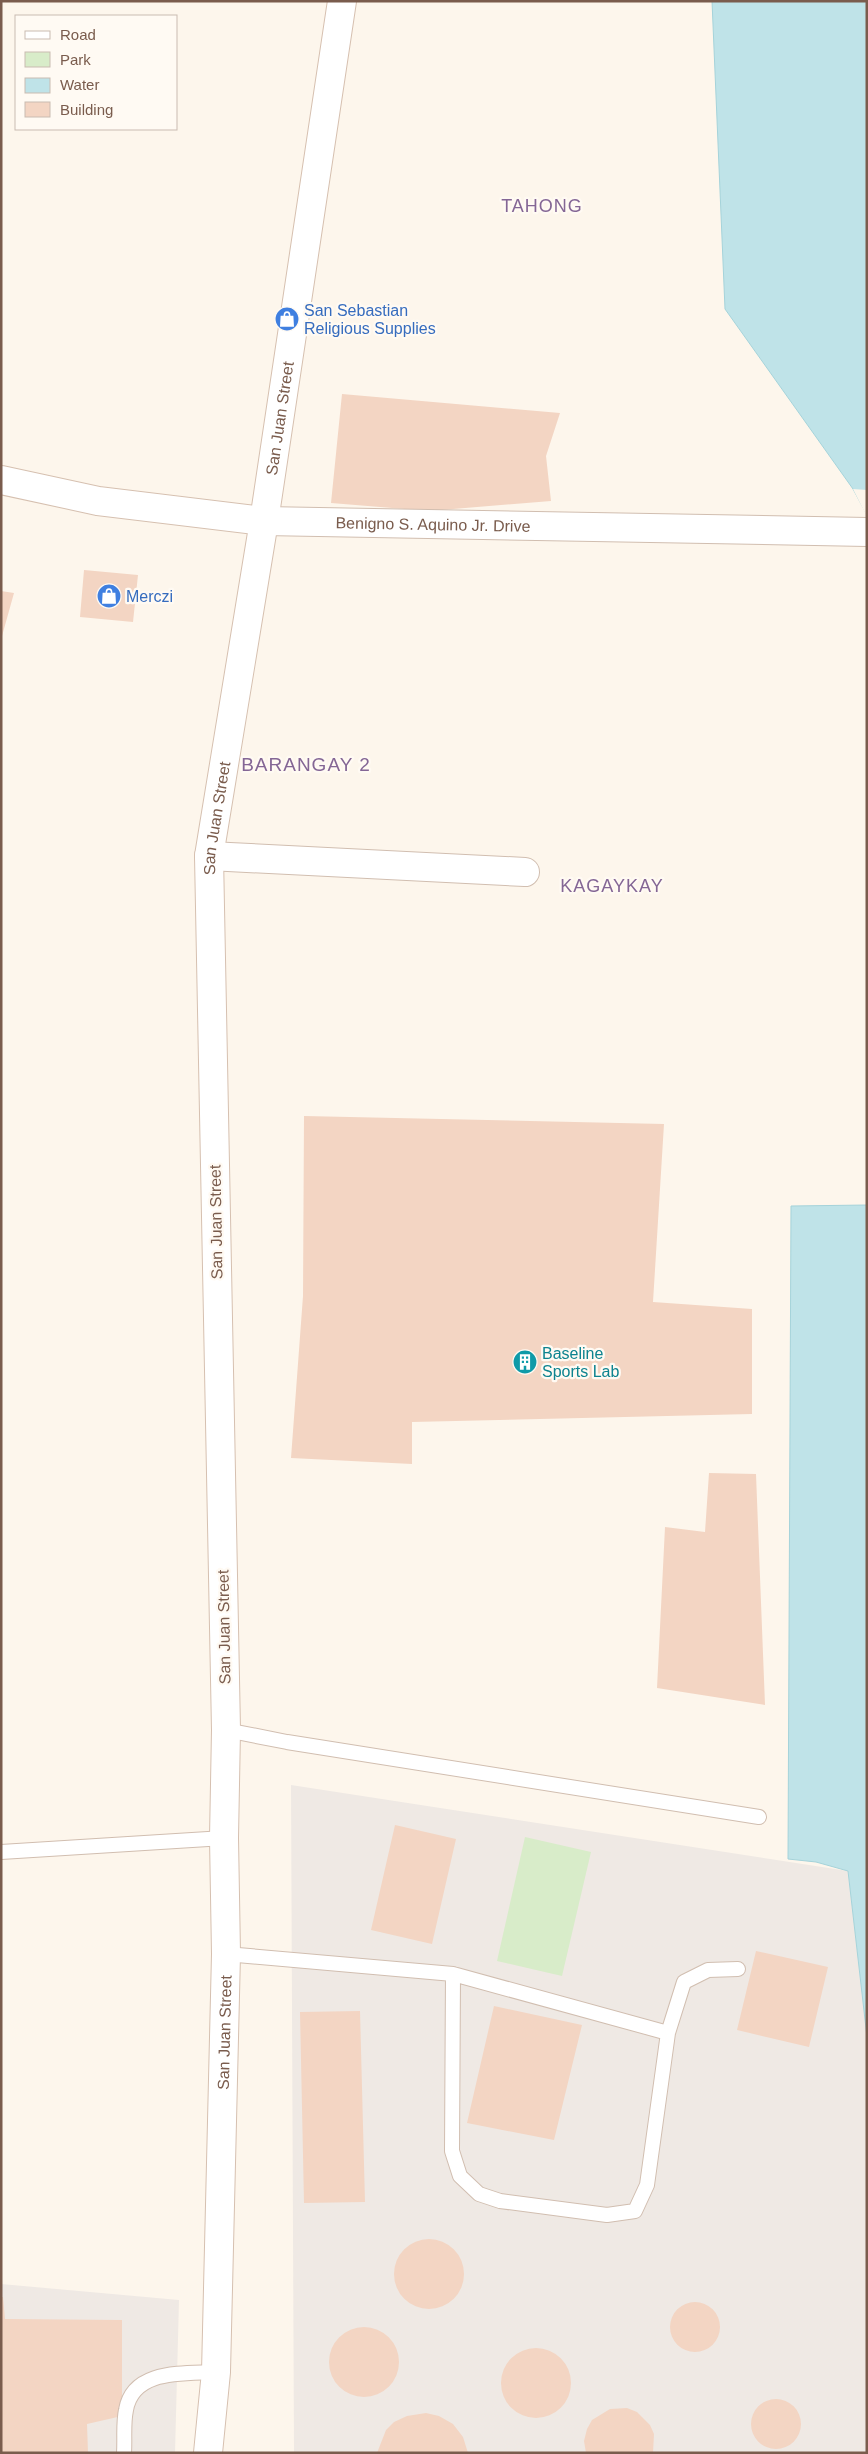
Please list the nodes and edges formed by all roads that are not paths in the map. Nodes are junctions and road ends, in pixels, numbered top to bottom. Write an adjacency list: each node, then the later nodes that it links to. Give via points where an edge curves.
1 (342, 1): 3 (main road, San Juan Street)
2 (1, 480): 3 (main road, Benigno S. Aquino Jr. Drive, via 98,501)
3 (264, 520): 4 (main road, Benigno S. Aquino Jr. Drive); 5 (main road, San Juan Street)
4 (867, 532)
5 (209, 856): 6 (main road); 7 (main road, San Juan Street)
6 (525, 872)
7 (226, 1730): 8 (lane); 9 (main road, San Juan Street)
8 (758, 1816)
9 (224, 1838): 10 (lane); 11 (main road, San Juan Street)
10 (1, 1852)
11 (226, 1954): 13 (lane); 15 (main road, San Juan Street)
12 (738, 1969): 14 (lane, via 708,1970 684,1982)
13 (453, 1974): 14 (lane); 14 (lane, via 452,2151 460,2176 479,2194 500,2201 607,2214 635,2211 647,2185)
14 (668, 2033)
15 (216, 2372): 16 (lane, via 157,2376 134,2389 126,2409); 17 (main road, San Juan Street)
16 (124, 2453)
17 (208, 2453)

